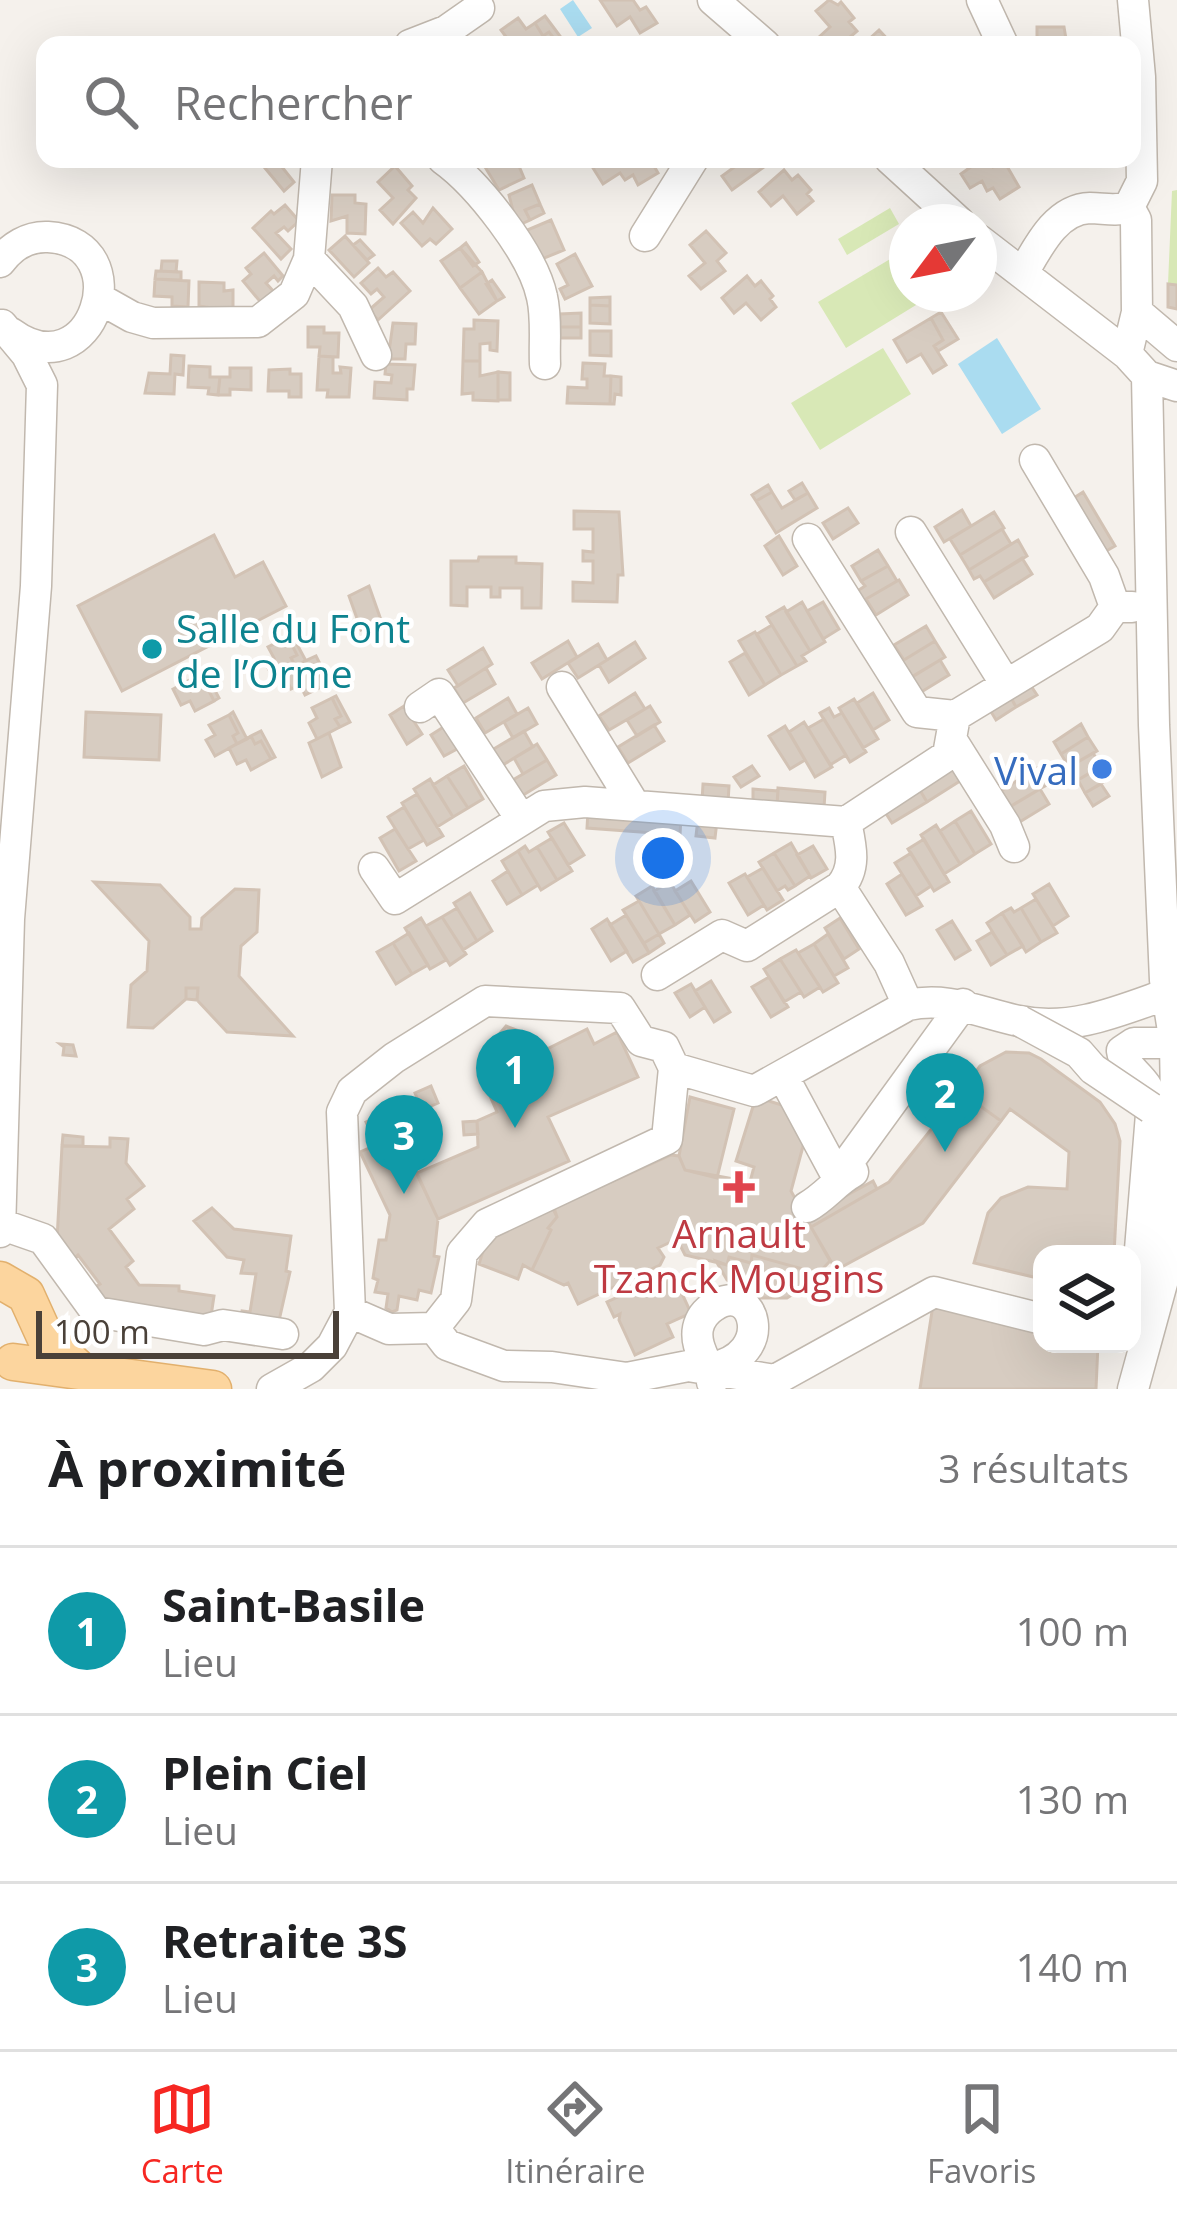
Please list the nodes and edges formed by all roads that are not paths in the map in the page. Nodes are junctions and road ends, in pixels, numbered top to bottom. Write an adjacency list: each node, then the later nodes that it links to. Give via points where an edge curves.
1 (713, 0): 6 (street)
2 (982, 0): 7 (street)
3 (1133, 0): 8 (street)
4 (480, 3): 5 (street)
5 (433, 36)
6 (755, 36)
7 (999, 36)
8 (1136, 36)
9 (1141, 129): 15 (street, via 1142,181)
10 (316, 168): 18 (street)
11 (454, 168): 27 (street, via 533,268 543,299)
12 (687, 168): 16 (street)
13 (900, 168): 14 (street)
14 (939, 204)
15 (1129, 208): 20 (street, via 1065,215); 22 (street, via 1136,220)
16 (645, 236)
17 (997, 253): 20 (street)
18 (309, 260): 21 (street, via 294,294 258,322 153,323); 26 (street, via 353,306)
19 (0, 262): 21 (street, via 33,238 68,242 93,265)
20 (1022, 273): 28 (street)
21 (100, 299): 24 (street)
22 (1137, 312): 25 (street); 28 (street)
23 (1, 323): 24 (street, via 15,337 49,346); 29 (street)
24 (82, 333): 29 (street)
25 (1177, 346)
26 (376, 355)
27 (544, 364)
28 (1137, 365): 30 (street); 35 (street)
29 (42, 385): 48 (street, via 36,586)
30 (1177, 386)
31 (1035, 460): 34 (street)
32 (911, 532): 36 (street)
33 (808, 538): 40 (street, via 917,712)
34 (1115, 607): 35 (street); 36 (street, via 1100,628)
35 (1150, 608): 37 (street)
36 (1005, 683): 40 (street)
37 (1165, 683): 44 (street)
38 (562, 687): 41 (street)
39 (420, 707): 42 (street, via 439,694)
40 (953, 727): 43 (street, via 948,755); 45 (street)
41 (635, 806): 42 (street, via 544,806); 43 (street)
42 (521, 819): 46 (street, via 395,898)
43 (846, 822): 47 (street, via 853,854)
44 (1168, 828): 49 (street)
45 (1014, 847)
46 (374, 868)
47 (840, 887): 50 (street, via 746,946 722,934); 53 (street)
48 (5, 918): 63 (street)
49 (1170, 927): 51 (street)
50 (657, 975)
51 (1167, 994): 54 (street); 56 (street)
52 (963, 1004): 53 (street); 55 (street); 60 (street)
53 (908, 1005): 58 (street)
54 (1092, 1020): 55 (street); 61 (street, via 1106,1064 1131,1101)
55 (1020, 1021): 59 (street, bridge)
56 (1176, 1043): 59 (street); 59 (street, via 1134,1043 1122,1052)
57 (674, 1068): 58 (street, via 754,1091); 66 (street, via 664,1047 641,1041 620,1008 485,1000 394,1058 352,1090 342,1112); 69 (street, via 667,1139 487,1225 462,1253 456,1300)
58 (783, 1076): 60 (street)
59 (1168, 1111): 64 (street); 75 (street, via 1164,1276)
60 (852, 1168): 62 (street)
61 (1131, 1181)
62 (807, 1207)
63 (0, 1226): 70 (street, via 43,1239 95,1312)
64 (1141, 1258)
65 (0, 1280): 67 (main road, via 26,1295)
66 (350, 1312): 69 (street, via 389,1329); 77 (street, via 311,1367)
67 (35, 1316): 72 (main road, via 31,1343); 73 (main road, via 56,1351)
68 (1033, 1317): 71 (street, via 934,1292)
69 (434, 1328): 74 (street, via 447,1346 504,1366 627,1378 688,1366)
70 (283, 1334)
71 (837, 1346): 74 (street, via 775,1380); 79 (street, via 830,1367)
72 (6, 1364): 73 (main road)
73 (80, 1369): 76 (main road)
74 (718, 1382): 78 (street)
75 (1137, 1383)
76 (213, 1389)
77 (272, 1389)
78 (748, 1389)
79 (797, 1389)

